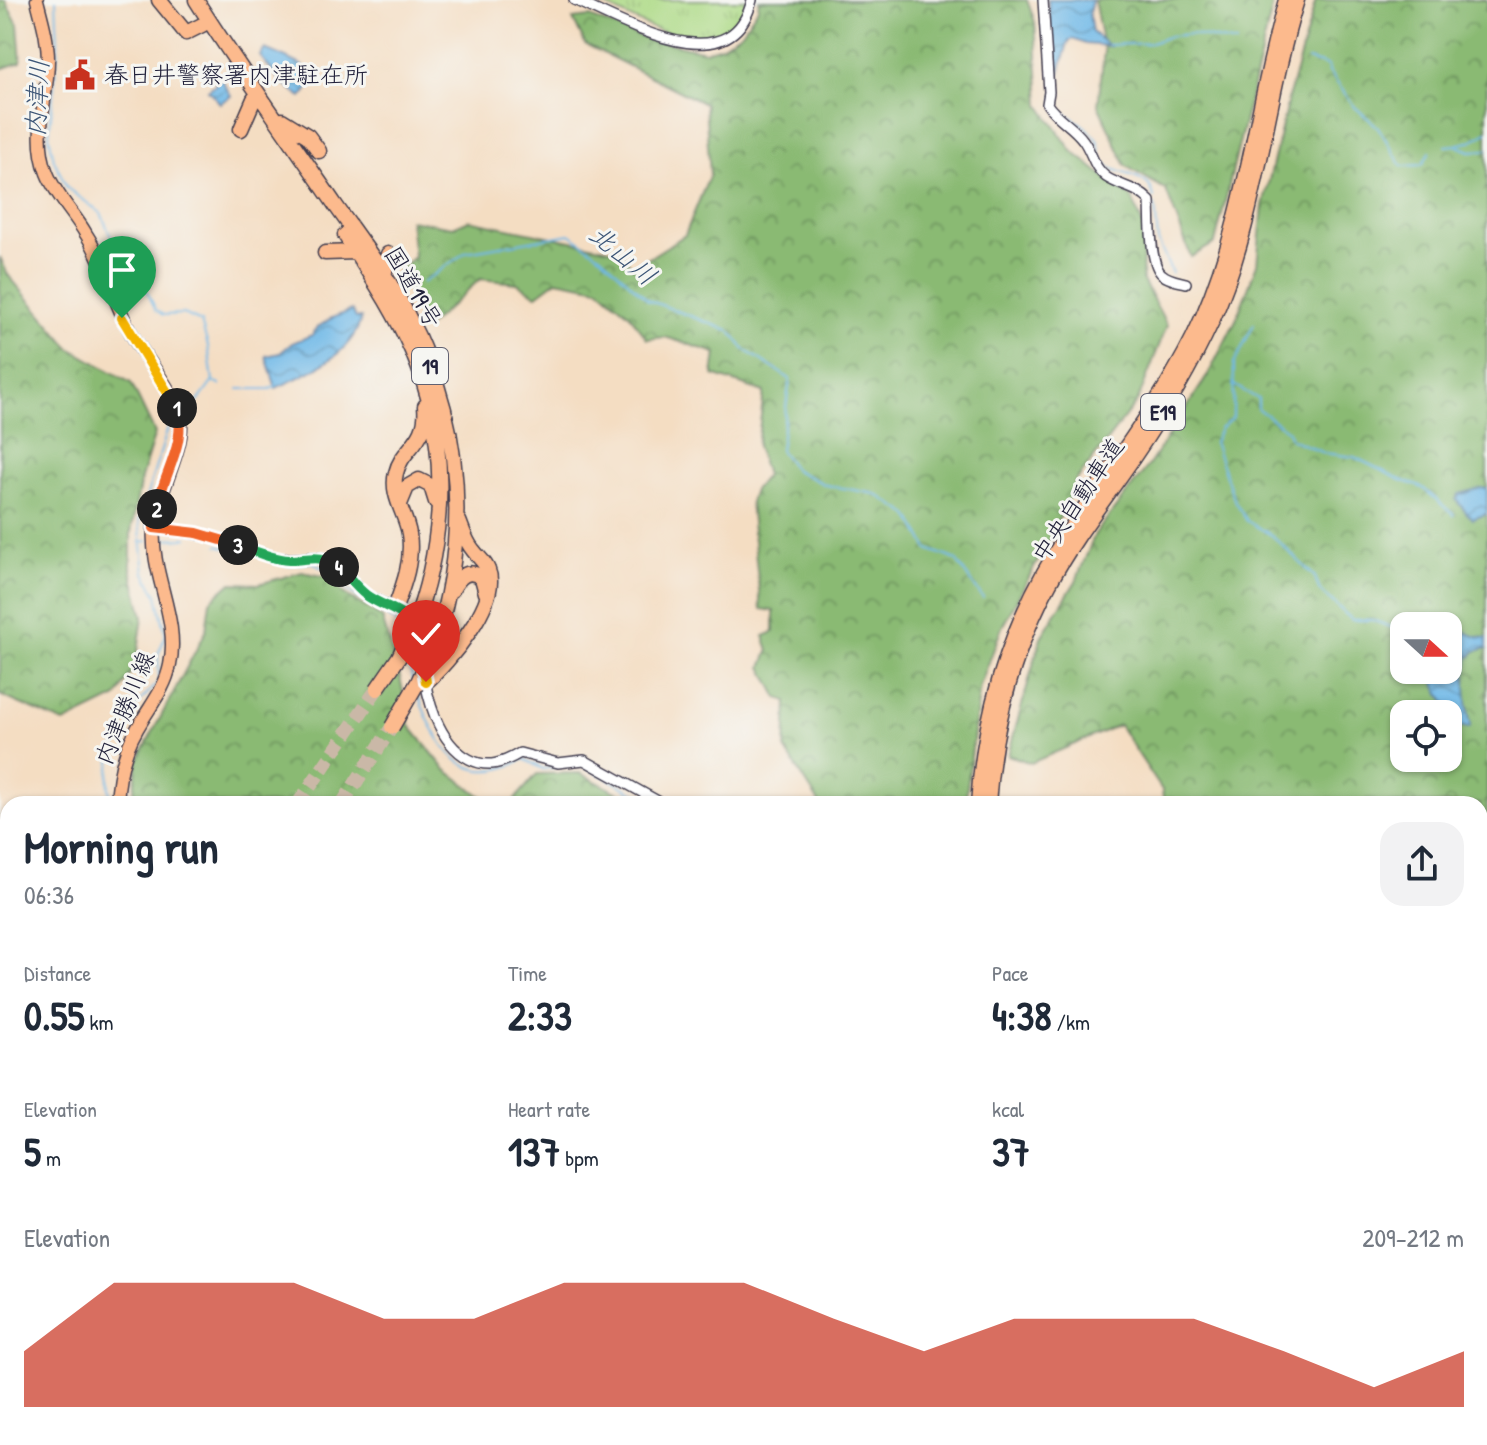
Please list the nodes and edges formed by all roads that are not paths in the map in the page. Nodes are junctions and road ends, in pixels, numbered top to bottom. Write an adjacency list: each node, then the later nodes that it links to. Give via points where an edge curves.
1 (37, 0): 24 (main road, 内津勝川線, via 48,62 40,129 46,170 86,234 122,318 181,423)
2 (159, 0): 10 (highway, via 186,33)
3 (185, 0): 10 (highway, 国道19号 / 19)
4 (196, 0): 12 (highway, 国道19号 / 19)
5 (574, 0): 6 (street, via 660,36 703,45 730,36)
6 (752, 0)
7 (1043, 0): 19 (street, via 1047,104 1082,138 1096,168 1109,179 1140,190 1150,201 1154,262 1166,277)
8 (1286, 0): 33 (highway, 中央自動車道 / E19, via 1231,238 1214,287 1160,397 1055,552 1027,606 992,704)
9 (1297, 0): 34 (highway, 中央自動車道 / E19, via 1251,205 1227,285 1179,386 1075,541 1036,611 1002,708)
10 (202, 25): 11 (highway, 国道19号 / 19)
11 (254, 99): 13 (highway); 15 (highway, 国道19号 / 19)
12 (274, 115): 14 (highway, via 308,136); 18 (highway, 国道19号 / 19)
13 (241, 129)
14 (319, 151)
15 (356, 252): 16 (highway); 20 (highway, 国道19号 / 19, via 395,315)
16 (325, 253)
17 (388, 254): 18 (highway)
18 (384, 277): 22 (highway, 国道19号 / 19, via 434,376 455,460)
19 (1186, 283)
20 (422, 378): 21 (highway, via 426,414 423,431 395,475); 23 (highway, 国道19号 / 19, via 439,461)
21 (400, 504): 23 (highway, via 412,482 425,482 434,491); 27 (highway, via 410,557)
22 (458, 517): 25 (highway, 国道19号 / 19); 26 (highway, via 471,549 490,574)
23 (439, 522): 29 (highway, 国道19号 / 19, bridge, via 418,614)
24 (154, 528): 27 (street, via 197,533 290,560 310,556 331,561 368,596); 31 (main road, 内津勝川線, via 172,629 171,664 128,748)
25 (448, 595): 26 (highway, via 458,578 474,573 482,578); 30 (highway, 国道19号 / 19, bridge, via 434,647)
26 (486, 597): 28 (highway, via 462,645)
27 (395, 608): 28 (street, via 417,629)
28 (426, 682): 32 (street, via 443,735 472,761 503,763 520,753 558,763 584,760)
29 (377, 689)
30 (392, 727)
31 (118, 796)
32 (649, 796)
33 (979, 796)
34 (989, 796)

